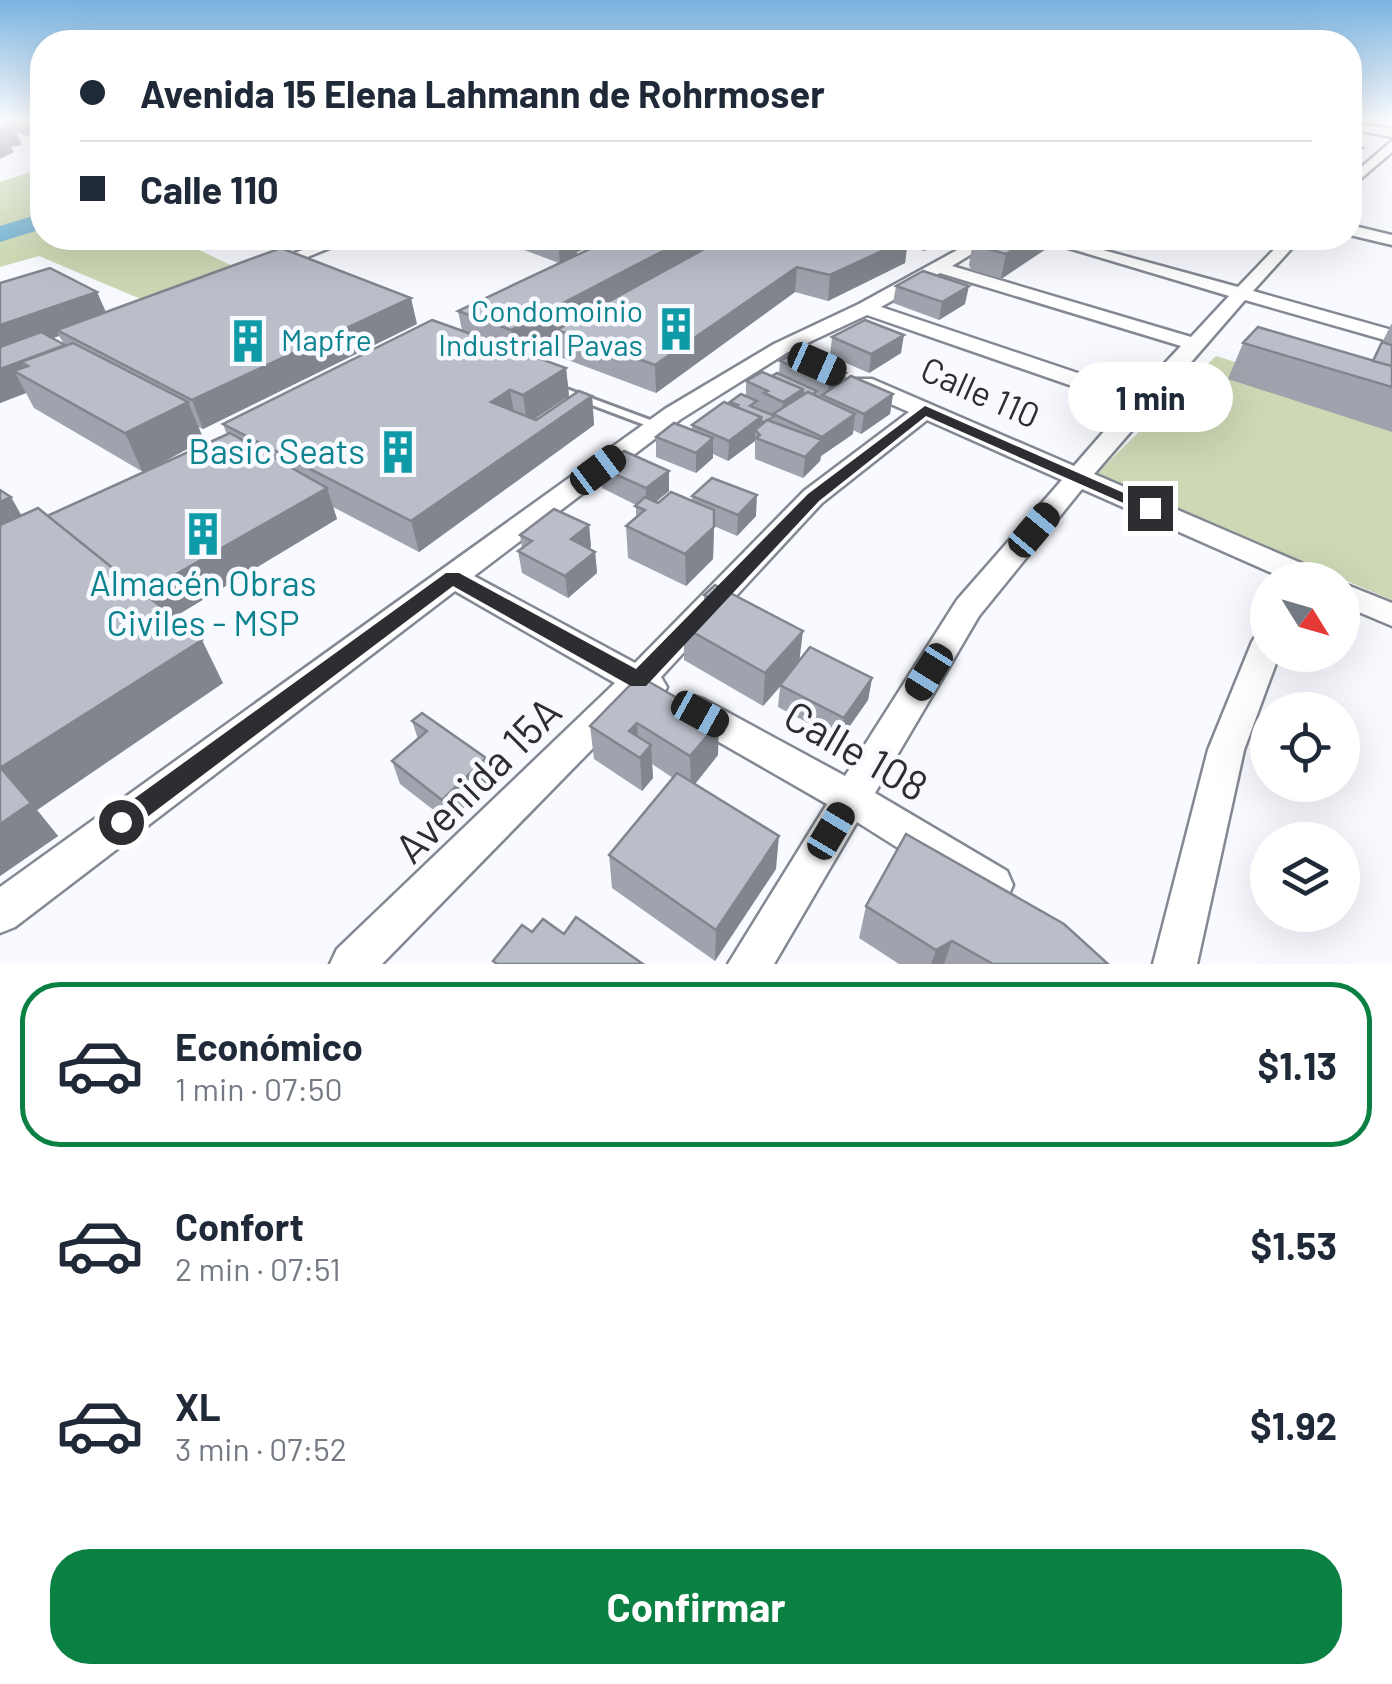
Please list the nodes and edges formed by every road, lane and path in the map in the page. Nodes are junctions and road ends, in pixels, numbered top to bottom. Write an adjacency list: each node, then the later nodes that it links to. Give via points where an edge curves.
1 (1362, 233): 2 (street)
2 (1392, 240)
3 (313, 250): 8 (street)
4 (968, 250): 7 (street)
5 (1087, 250): 9 (street)
6 (1282, 250): 9 (street)
7 (938, 267): 10 (street); 12 (street)
8 (252, 272)
9 (1243, 293): 11 (street); 12 (street)
10 (866, 308): 13 (street); 15 (street)
11 (1392, 336)
12 (1194, 344): 15 (street)
13 (781, 348): 16 (street, Calle 110); 17 (street)
14 (536, 380): 17 (lane)
15 (1141, 402): 18 (street)
16 (925, 410): 18 (street, Calle 110); 24 (street, Avenida 15A, via 814,497)
17 (656, 426): 20 (street)
18 (1078, 477): 19 (street, Calle 110); 25 (street, via 968,608)
19 (1267, 562)
20 (452, 577): 24 (street, Calle 108); 27 (street)
21 (1360, 601): 22 (street)
22 (1392, 615)
23 (1256, 672): 30 (street, via 1226,750)
24 (639, 680): 25 (street, Calle 108); 28 (street, Avenida 15A)
25 (851, 798): 26 (street, Calle 108); 29 (street)
26 (1019, 900)
27 (0, 912)
28 (352, 964)
29 (750, 964)
30 (1176, 964)

